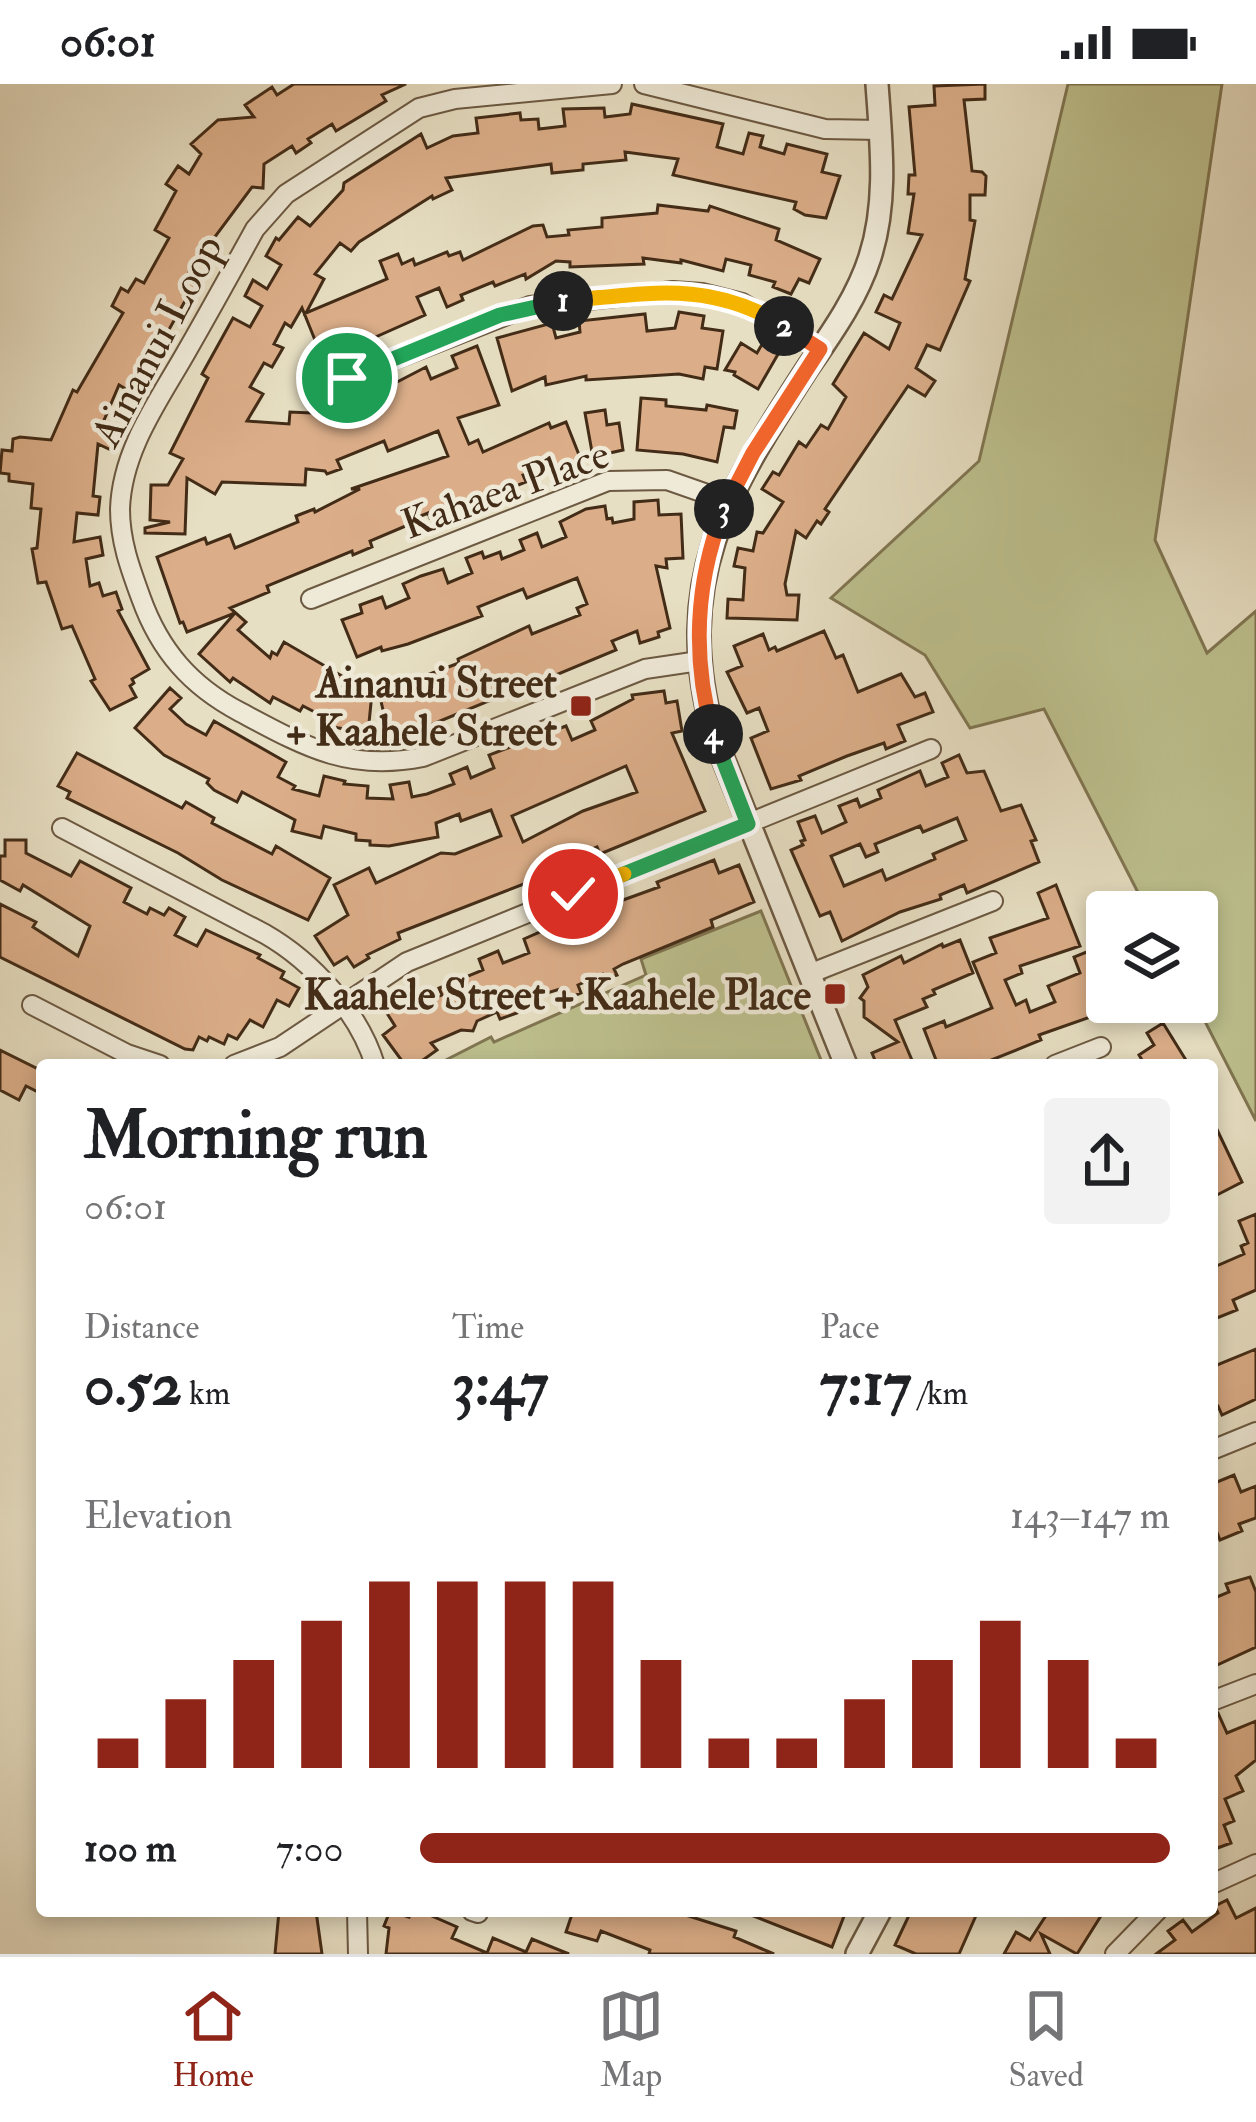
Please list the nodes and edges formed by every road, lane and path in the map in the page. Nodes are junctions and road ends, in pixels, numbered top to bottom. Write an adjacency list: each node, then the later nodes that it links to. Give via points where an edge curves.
1 (612, 84): 9 (street, Ainanui Loop, via 419,108 274,204 135,445 122,495 122,542 148,618 189,678 294,740 351,760 423,757 631,674)
2 (644, 84): 4 (street, via 824,130)
3 (877, 84): 4 (street)
4 (880, 130): 5 (street, via 873,246)
5 (820, 349): 6 (street, via 742,303 673,291 530,306 347,378); 7 (street)
6 (307, 379)
7 (727, 501): 8 (street, Kahaea Place, via 667,480 608,482); 9 (street, via 705,571)
8 (310, 599)
9 (699, 661): 11 (street, via 714,736)
10 (931, 749): 11 (street)
11 (748, 824): 14 (street); 16 (street, via 407,962)
12 (62, 828): 16 (street, via 283,944)
13 (993, 901): 14 (street)
14 (809, 974): 21 (street)
15 (32, 1005): 18 (street)
16 (340, 1005): 19 (street); 20 (street)
17 (1101, 1047): 22 (street)
18 (142, 1059)
19 (249, 1059)
20 (373, 1059)
21 (844, 1059)
22 (1070, 1059)
23 (1256, 1432): 24 (street)
24 (1218, 1448)
25 (1256, 1684): 26 (street)
26 (1218, 1699)
27 (1256, 1864): 28 (street)
28 (1218, 1881)
29 (357, 1917): 32 (street)
30 (877, 1917): 33 (street)
31 (1151, 1917): 34 (street)
32 (358, 1954)
33 (857, 1954)
34 (1115, 1954)

